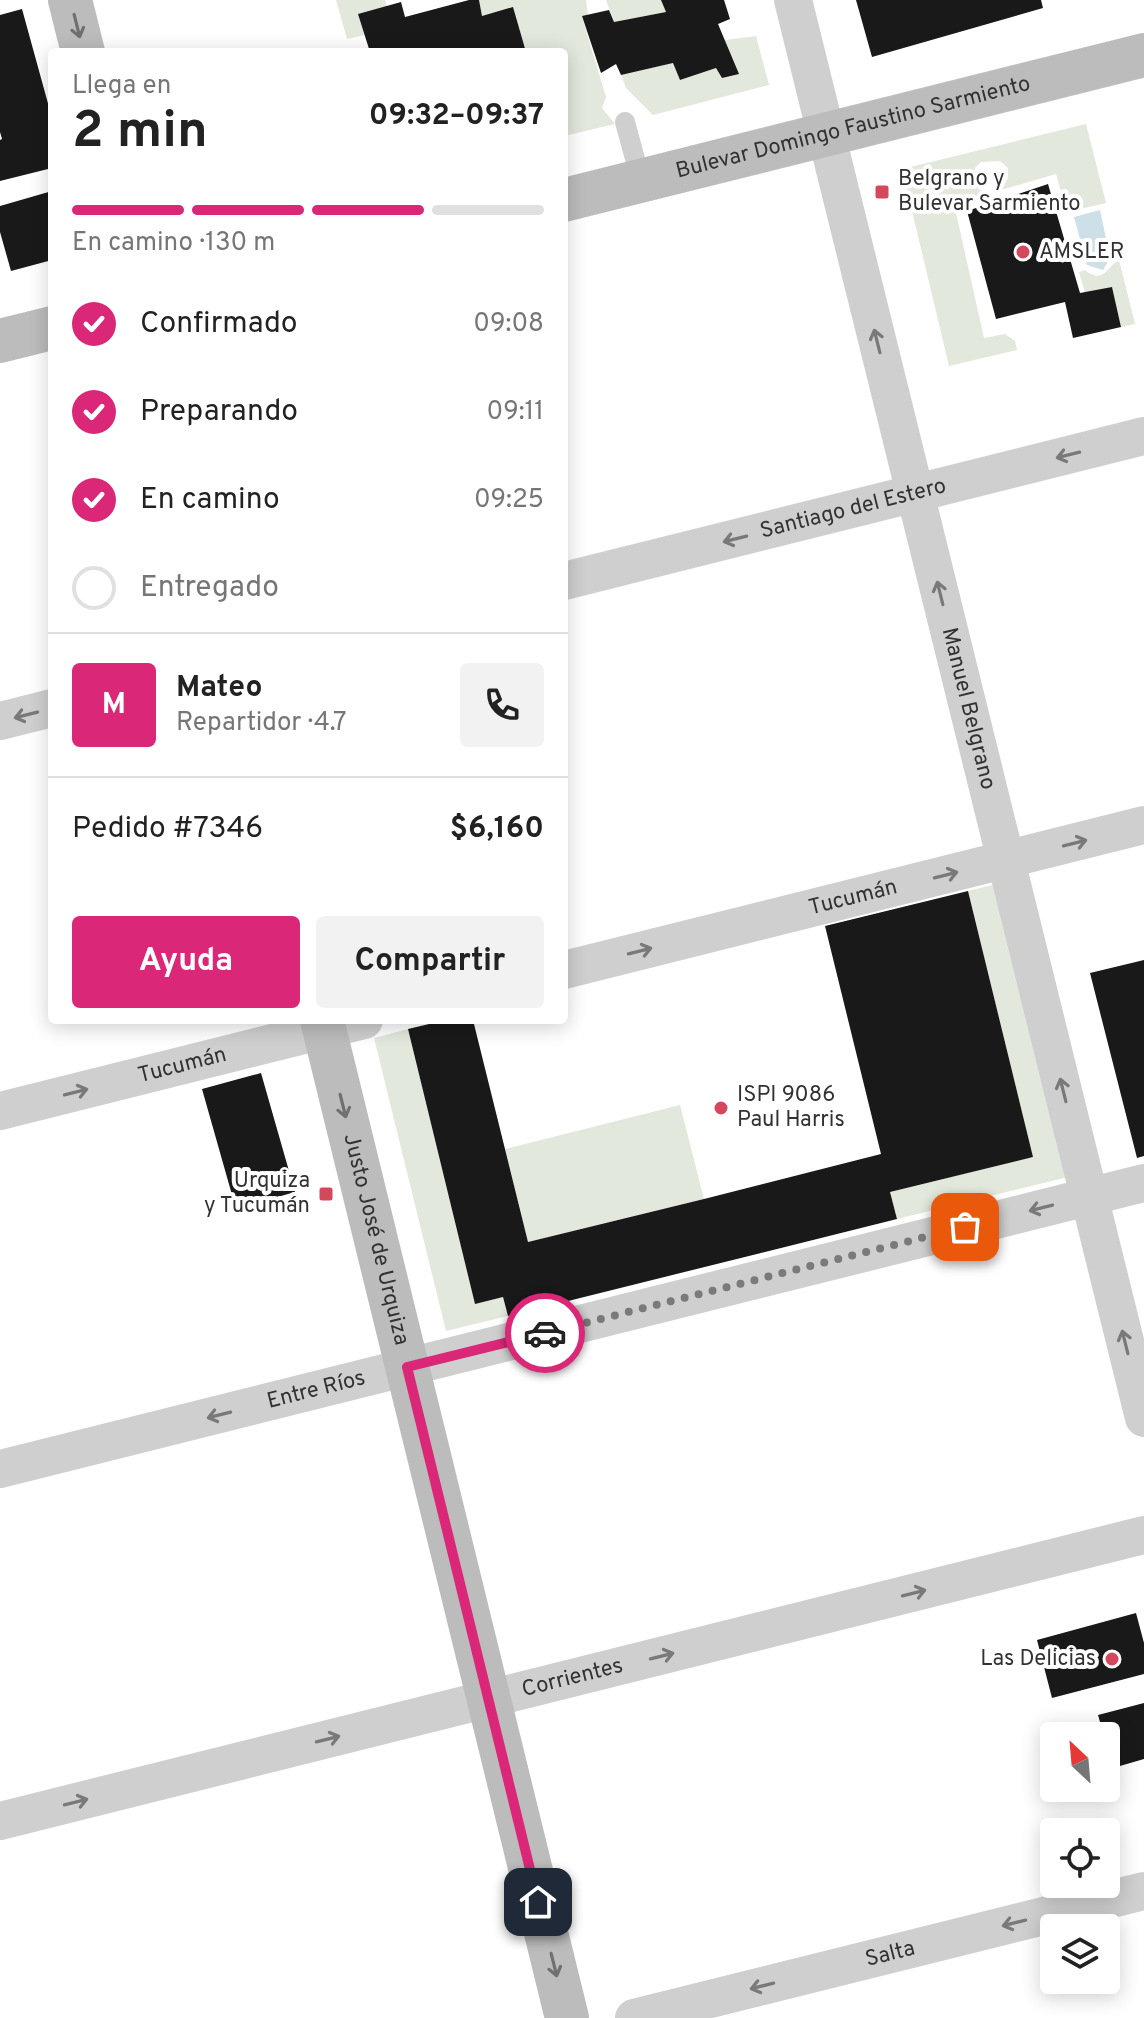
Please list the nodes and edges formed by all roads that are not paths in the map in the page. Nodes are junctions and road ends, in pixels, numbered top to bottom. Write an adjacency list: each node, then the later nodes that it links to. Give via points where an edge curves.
1 (70, 0): 3 (street, one-way to 3)
2 (793, 0): 6 (street, Manuel Belgrano)
3 (82, 48)
4 (1144, 55): 6 (street, Bulevar Domingo Faustino Sarmiento)
5 (625, 122): 7 (lane)
6 (827, 134): 7 (street, Bulevar Domingo Faustino Sarmiento); 12 (street, Manuel Belgrano, one-way to 6)
7 (641, 181): 8 (street, Bulevar Domingo Faustino Sarmiento)
8 (568, 199)
9 (48, 329): 10 (street)
10 (0, 341)
11 (1144, 436): 12 (street, Santiago del Estero, one-way to 12)
12 (915, 494): 13 (street, Santiago del Estero, one-way to 13); 17 (street, Manuel Belgrano, one-way to 12)
13 (568, 580)
14 (48, 709): 15 (street, one-way to 15)
15 (0, 721)
16 (1144, 825): 17 (street, Tucumán, one-way to 16)
17 (1006, 860): 18 (street, Tucumán, one-way to 17); 23 (street, Manuel Belgrano, one-way to 17)
18 (568, 969)
19 (332, 1024): 21 (street, Tucumán, one-way to 19)
20 (336, 1024): 24 (street, Justo José de Urquiza, one-way to 24)
21 (0, 1111)
22 (1144, 1183): 23 (street, Entre Ríos)
23 (1089, 1196): 24 (street, Entre Ríos, one-way to 24); 25 (street, Manuel Belgrano, one-way to 23)
24 (407, 1367): 26 (street, Entre Ríos, one-way to 26); 28 (street, Justo José de Urquiza)
25 (1144, 1418)
26 (0, 1469)
27 (1144, 1535): 28 (street, Corrientes, one-way to 27)
28 (488, 1699): 29 (street, Corrientes, one-way to 28); 31 (street, Justo José de Urquiza, one-way to 31)
29 (0, 1821)
30 (1144, 1891): 32 (street, Salta, one-way to 32)
31 (567, 2018)
32 (634, 2018)

